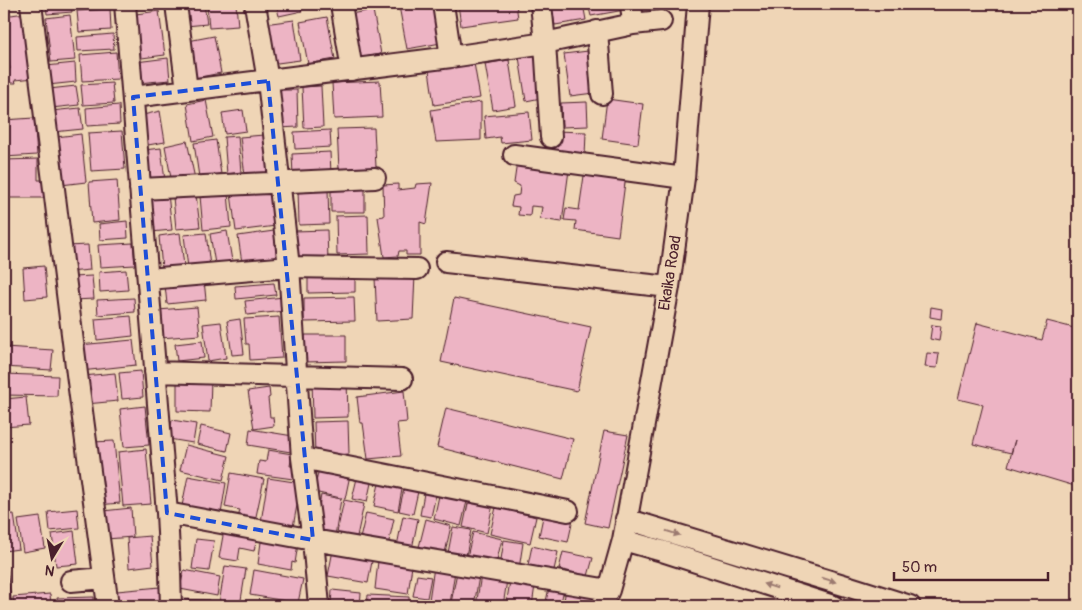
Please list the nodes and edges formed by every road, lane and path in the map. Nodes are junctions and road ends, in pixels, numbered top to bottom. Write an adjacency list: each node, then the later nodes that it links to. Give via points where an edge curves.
1 (32, 4): 40 (street)
2 (125, 4): 19 (street)
3 (176, 4): 17 (street)
4 (255, 4): 16 (street)
5 (341, 4): 15 (street)
6 (443, 4): 14 (street)
7 (540, 4): 13 (street)
8 (631, 4): 11 (street)
9 (698, 4): 23 (street, Ekaika Road)
10 (661, 20): 11 (street)
11 (633, 24): 12 (street)
12 (598, 31): 13 (street); 18 (street)
13 (545, 43): 14 (street); 20 (street)
14 (451, 57): 15 (street)
15 (352, 70): 16 (street)
16 (268, 81): 17 (street); 24 (street)
17 (187, 90): 19 (street)
18 (602, 94)
19 (133, 97): 25 (street)
20 (551, 137)
21 (514, 155): 23 (street)
22 (375, 178): 24 (street)
23 (684, 178): 30 (street, Ekaika Road)
24 (279, 182): 25 (street); 27 (street)
25 (140, 189): 29 (street)
26 (446, 262): 30 (street)
27 (289, 268): 28 (street); 29 (street); 32 (street)
28 (417, 270)
29 (148, 279): 31 (street)
30 (669, 287): 37 (street, Ekaika Road)
31 (155, 372): 32 (street); 36 (street)
32 (296, 376): 33 (street); 34 (street)
33 (402, 379)
34 (302, 458): 35 (street); 38 (street)
35 (568, 511)
36 (167, 513): 38 (street); 44 (street)
37 (626, 519): 39 (street, Ekaika Road); 47 (street, one-way to 47)
38 (313, 540): 42 (street); 45 (street)
39 (623, 540): 42 (street, Ekaika Road); 46 (street, one-way to 39)
40 (104, 578): 41 (street); 43 (street)
41 (70, 581)
42 (605, 598)
43 (108, 606)
44 (171, 606)
45 (320, 606)
46 (833, 606)
47 (910, 606)

